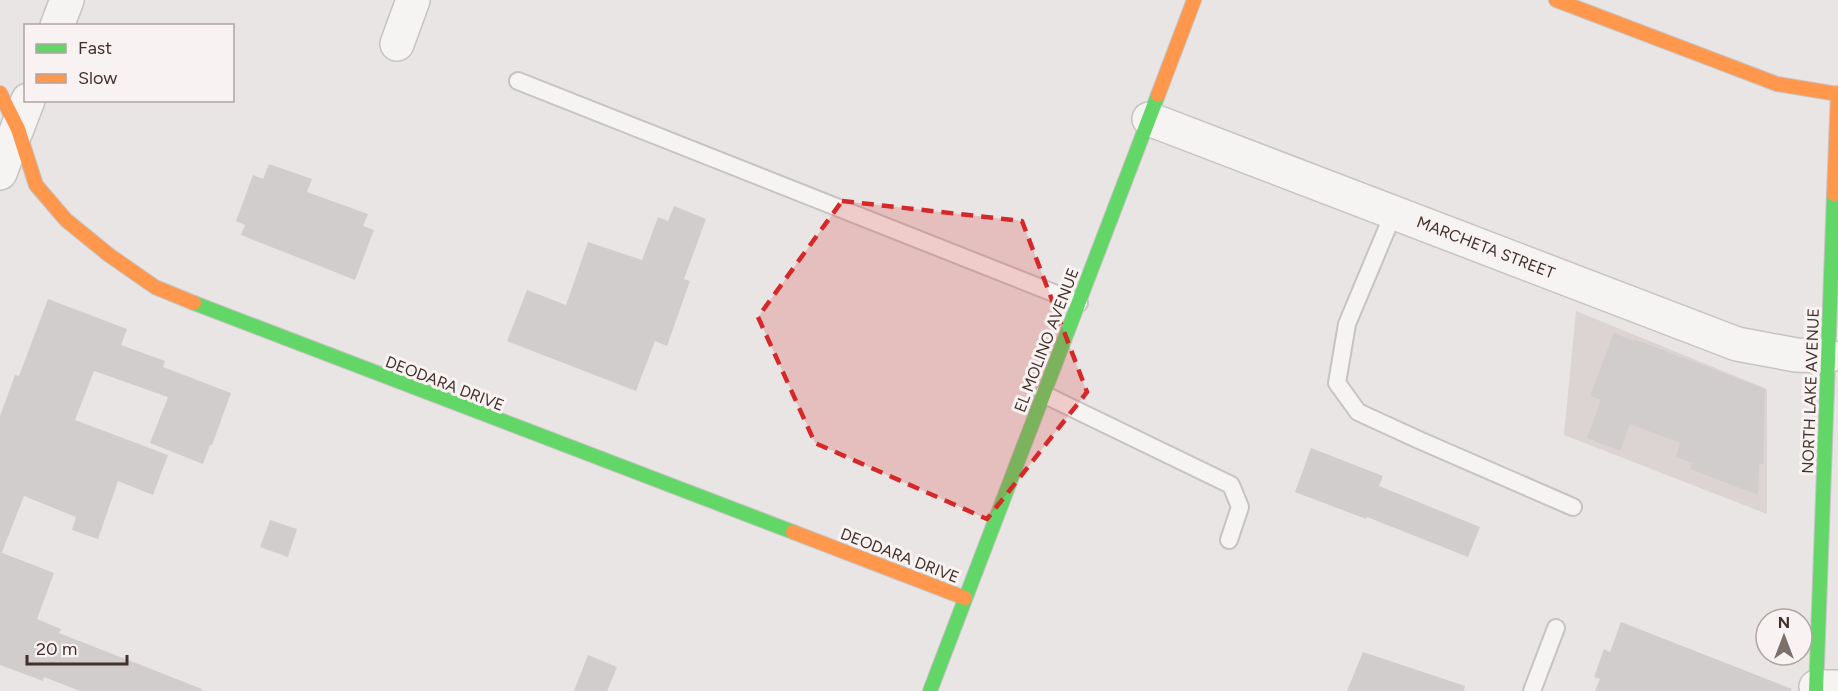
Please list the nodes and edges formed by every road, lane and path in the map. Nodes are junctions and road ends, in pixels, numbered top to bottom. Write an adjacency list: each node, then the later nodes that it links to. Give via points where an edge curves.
1 (67, 0): 5 (street)
2 (413, 0): 6 (street)
3 (1194, 0): 11 (street, EL MOLINO AVENUE)
4 (1556, 0): 9 (street, via 1777,84)
5 (58, 24)
6 (397, 44)
7 (518, 81): 15 (lane)
8 (0, 93): 10 (street, DEODARA DRIVE)
9 (1838, 94): 14 (street, NORTH LAKE AVENUE)
10 (23, 115): 12 (street); 20 (street, DEODARA DRIVE, via 36,185 66,220 155,287)
11 (1149, 118): 13 (street, MARCHETA STREET); 15 (street, EL MOLINO AVENUE)
12 (0, 173)
13 (1394, 212): 16 (street, MARCHETA STREET, via 1737,344 1796,355); 18 (lane, via 1347,324 1337,383 1358,411)
14 (1835, 250): 16 (street, NORTH LAKE AVENUE)
15 (1078, 303): 17 (street, EL MOLINO AVENUE)
16 (1828, 356): 22 (street, NORTH LAKE AVENUE)
17 (1043, 394): 19 (lane, via 1231,485 1240,507); 20 (street, EL MOLINO AVENUE)
18 (1573, 507)
19 (1229, 540)
20 (965, 598): 23 (street, EL MOLINO AVENUE)
21 (1556, 628): 24 (lane)
22 (1823, 688)
23 (930, 691)
24 (1532, 691)

